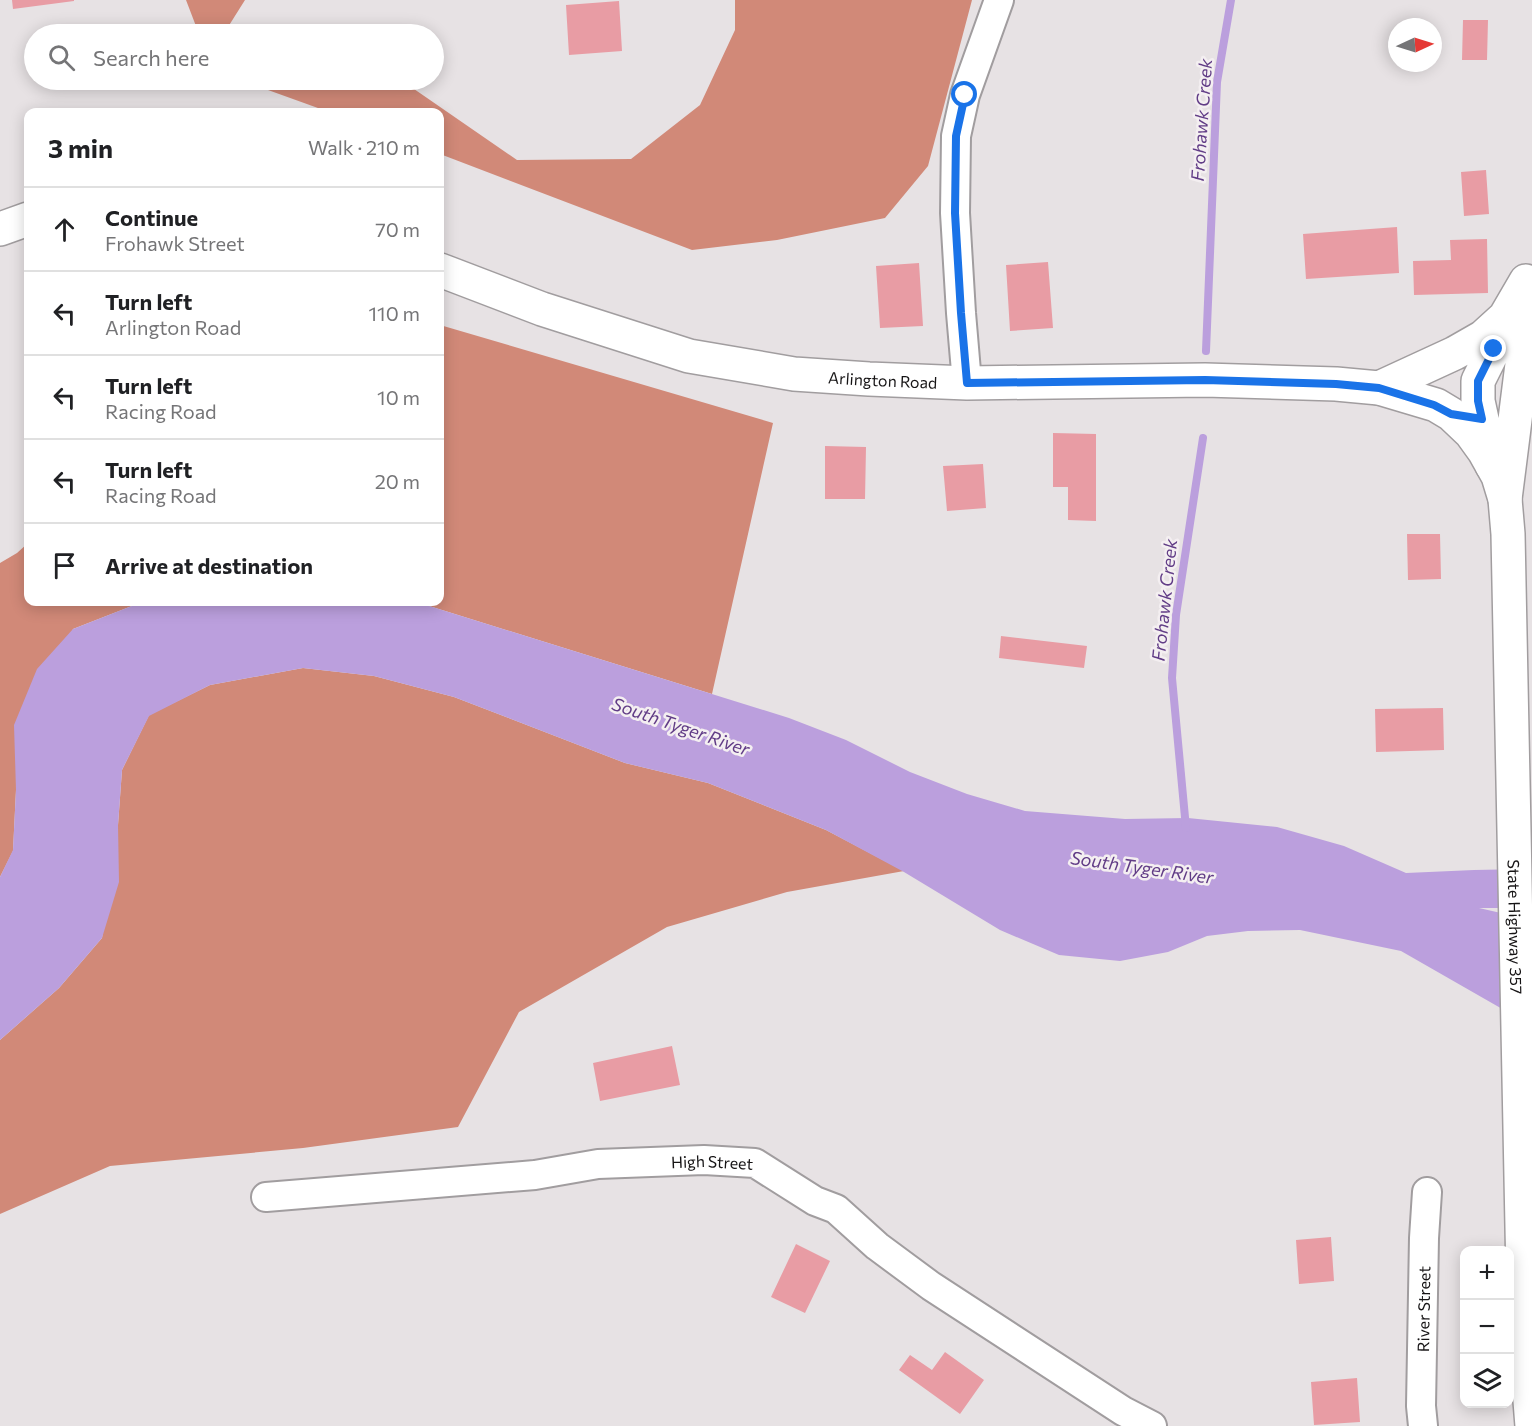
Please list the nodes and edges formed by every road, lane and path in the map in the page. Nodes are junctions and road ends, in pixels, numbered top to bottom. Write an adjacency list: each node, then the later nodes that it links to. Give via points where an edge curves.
1 (999, 0): 9 (street, via 965,95 956,136 955,213)
2 (24, 220): 3 (main road)
3 (0, 229)
4 (1532, 270): 7 (main road)
5 (444, 272): 9 (main road, Arlington Road, via 542,309 689,356 794,374)
6 (1532, 285): 8 (main road)
7 (1505, 317): 10 (main road, via 1483,337 1455,353); 11 (main road, via 1478,381 1478,401)
8 (1521, 372): 11 (main road, via 1514,393 1500,411); 12 (main road)
9 (967, 383): 10 (main road, Arlington Road, via 1205,380)
10 (1379, 388): 11 (main road, Arlington Road)
11 (1467, 417): 12 (main road, Arlington Road, via 1471,433 1498,476)
12 (1505, 499): 17 (main road, State Highway 357, via 1524,1326)
13 (1427, 1192): 16 (street, River Street)
14 (266, 1197): 15 (street, High Street, via 535,1175 598,1164 704,1160 755,1163 792,1188 836,1209 931,1286)
15 (1152, 1426)
16 (1423, 1426)
17 (1532, 1426)

